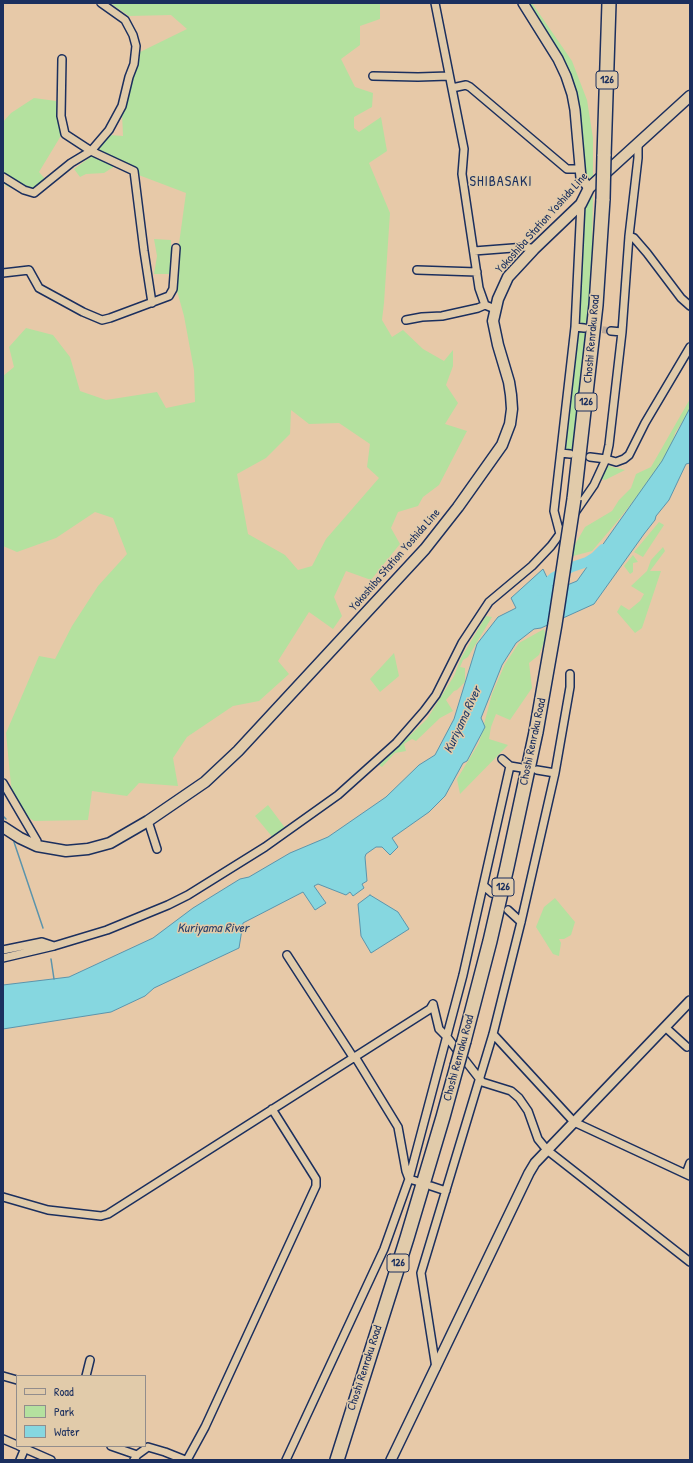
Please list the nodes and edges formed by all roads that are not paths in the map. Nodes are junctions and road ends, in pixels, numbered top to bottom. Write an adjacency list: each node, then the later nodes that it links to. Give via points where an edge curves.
1 (101, 3): 11 (street, via 124,20 133,34 136,46 134,64 122,106 109,130)
2 (435, 3): 7 (street)
3 (523, 3): 12 (street, via 558,59 572,94)
4 (610, 3): 90 (highway, Choshi Renraku Road / 126, bridge, via 603,199 596,305 574,498 536,732 502,889 464,1041)
5 (62, 59): 11 (street, via 61,116 65,134)
6 (373, 76): 7 (street)
7 (449, 76): 8 (street)
8 (452, 88): 12 (street, via 466,85 470,87 567,169); 19 (street, via 464,149 462,174)
9 (690, 96): 10 (main road, Yokoshiba Station Yoshida Line)
10 (638, 144): 14 (main road, Yokoshiba Station Yoshida Line); 16 (street)
11 (90, 151): 13 (street, via 34,193); 23 (street, via 134,171)
12 (580, 169): 14 (street, via 581,178)
13 (3, 177)
14 (589, 188): 15 (main road, Yokoshiba Station Yoshida Line)
15 (581, 204): 18 (main road, Yokoshiba Station Yoshida Line); 28 (street)
16 (629, 236): 25 (street, via 643,248); 31 (street)
17 (176, 248): 23 (street, via 169,296)
18 (534, 249): 19 (street, via 526,247); 26 (main road, Yokoshiba Station Yoshida Line, via 508,277)
19 (474, 252): 21 (street)
20 (417, 270): 21 (street)
21 (477, 272): 24 (street)
22 (3, 273): 23 (street, via 29,270 39,288 102,320)
23 (152, 303)
24 (485, 305): 26 (street); 27 (street, via 442,316)
25 (690, 306)
26 (495, 309): 45 (main road, Yokoshiba Station Yoshida Line, via 493,321 509,382 512,409 506,436 497,454 425,549 238,751 205,782)
27 (406, 320)
28 (575, 327): 29 (street); 33 (street)
29 (584, 328)
30 (611, 330): 31 (street)
31 (622, 332): 36 (street)
32 (690, 347): 36 (street, via 629,454 616,462)
33 (562, 453): 34 (street); 37 (street, via 554,511)
34 (570, 454)
35 (590, 457): 36 (street)
36 (606, 459): 37 (street, via 594,485)
37 (560, 534): 53 (street, via 532,566 489,602 462,643 436,695 424,711 396,743 338,795 265,848 188,895 107,930)
38 (570, 674): 43 (street, via 566,714)
39 (502, 759): 40 (street)
40 (510, 766): 41 (street); 49 (street)
41 (522, 768)
42 (537, 770): 43 (street)
43 (555, 773): 52 (street)
44 (3, 783): 47 (street, via 33,834)
45 (148, 821): 47 (main road, Yokoshiba Station Yoshida Line, via 110,843 88,849 66,851); 48 (street)
46 (3, 827): 47 (main road, Yokoshiba Station Yoshida Line)
47 (37, 846)
48 (157, 849)
49 (484, 886): 50 (street); 60 (street)
50 (492, 893)
51 (508, 910): 52 (street)
52 (521, 922): 59 (street)
53 (54, 946): 54 (street, via 42,942); 56 (street)
54 (3, 950)
55 (287, 955): 62 (street)
56 (3, 958)
57 (690, 1001): 58 (street)
58 (665, 1027): 61 (street); 65 (street)
59 (493, 1034): 63 (street); 65 (street)
60 (447, 1037): 62 (street, via 439,1029 433,1004 430,1009); 63 (street); 69 (street)
61 (687, 1047)
62 (353, 1057): 64 (street); 69 (street, via 398,1127)
63 (479, 1079): 66 (street, via 511,1091 519,1098 528,1111 538,1139); 72 (street)
64 (272, 1109): 73 (street, via 108,1214 101,1216 48,1210); 88 (street, via 316,1179 316,1186 208,1420)
65 (574, 1122): 66 (street); 68 (street)
66 (547, 1150): 74 (street); 76 (street, via 529,1173)
67 (690, 1162): 68 (street)
68 (688, 1175)
69 (408, 1179): 70 (street); 89 (street, via 384,1249)
70 (416, 1181)
71 (431, 1186): 72 (street)
72 (446, 1191): 76 (street, via 421,1274)
73 (3, 1197)
74 (690, 1262)
75 (90, 1360): 77 (street)
76 (436, 1368): 91 (street)
77 (86, 1375)
78 (3, 1376): 79 (street)
79 (16, 1380)
80 (3, 1439): 81 (street)
81 (16, 1444)
82 (20, 1447): 86 (street)
83 (22, 1447): 87 (street)
84 (113, 1447): 85 (street)
85 (135, 1458): 88 (street, via 148,1447)
86 (20, 1460)
87 (51, 1460)
88 (186, 1460)
89 (286, 1460)
90 (337, 1460)
91 (391, 1460)

